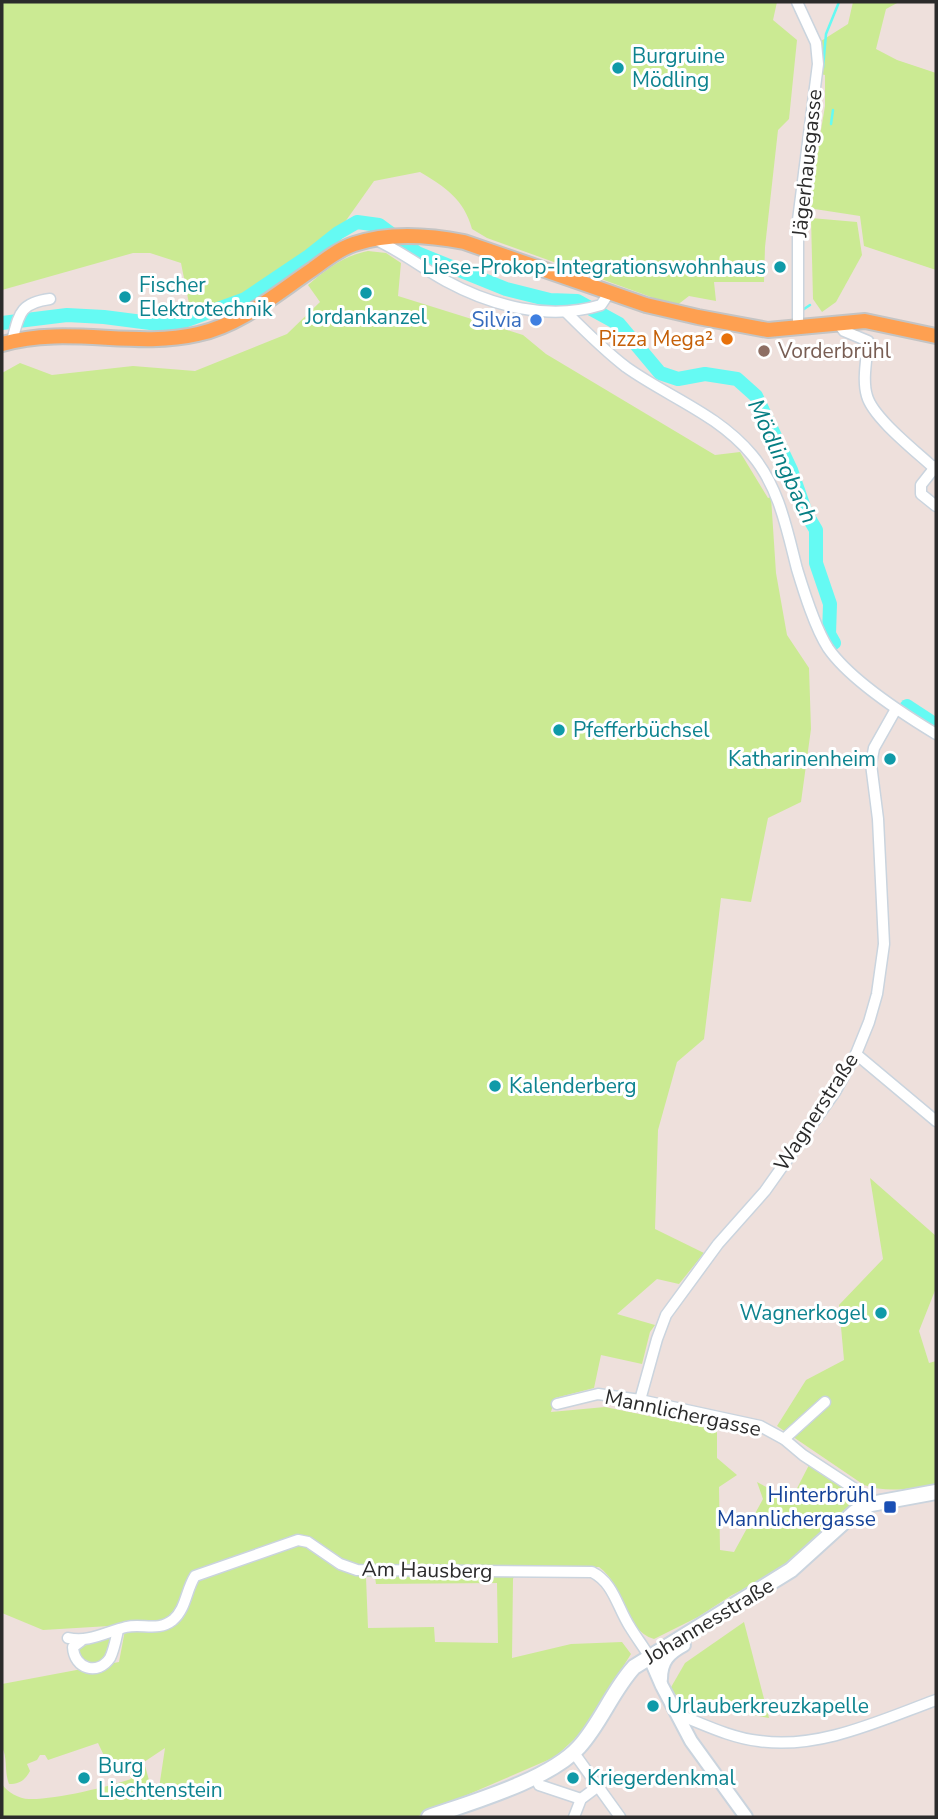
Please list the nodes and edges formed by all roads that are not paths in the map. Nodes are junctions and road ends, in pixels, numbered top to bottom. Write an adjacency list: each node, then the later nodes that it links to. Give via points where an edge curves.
1 (797, 2): 7 (street, Jägerhausgasse, via 816,43 818,64 798,220)
2 (380, 239): 3 (main road, via 415,235 464,243); 5 (street, via 447,281 488,300); 9 (main road, via 353,244 236,320 199,334 159,339 68,334)
3 (609, 293): 5 (street, via 601,305); 7 (main road, via 742,326)
4 (50, 299): 9 (street, via 25,307)
5 (567, 313): 12 (street, via 626,367 697,408 754,457 781,507 800,581 822,636 838,659)
6 (837, 322): 7 (main road); 8 (main road, via 865,321); 10 (street, via 844,331 869,341 868,400 883,421)
7 (797, 328)
8 (936, 336)
9 (10, 338)
10 (935, 467): 11 (street, via 920,485 921,494)
11 (936, 506)
12 (895, 709): 13 (street); 14 (street, Wagnerstraße, via 874,748 871,764 884,944 877,994)
13 (936, 734)
14 (856, 1054): 15 (street); 16 (street, Wagnerstraße, via 835,1092 765,1191 718,1244 666,1315)
15 (936, 1121)
16 (640, 1400): 18 (street, Mannlichergasse, via 598,1394); 19 (street, Mannlichergasse, via 760,1426)
17 (825, 1402): 19 (street)
18 (557, 1404)
19 (784, 1438): 21 (street, Mannlichergasse)
20 (936, 1492): 21 (main road, Johannesstraße)
21 (870, 1504): 22 (main road, Johannesstraße, via 843,1521 791,1570)
22 (701, 1626): 26 (main road, Johannesstraße); 27 (street, via 695,1637 665,1659)
23 (118, 1630): 25 (street, Am Hausberg); 25 (street, via 111,1657 90,1668 74,1657 73,1647); 26 (street, Am Hausberg, via 154,1628 172,1621 183,1609 195,1576 298,1540 357,1570 592,1572 611,1588)
24 (68, 1638): 25 (street)
25 (80, 1641)
26 (649, 1656): 27 (street); 30 (main road, Johannesstraße, via 623,1679)
27 (662, 1686): 29 (street)
28 (936, 1700): 29 (street, via 823,1739 793,1743 758,1741)
29 (677, 1714): 37 (street)
30 (574, 1753): 31 (main road, Johannesstraße); 32 (street)
31 (536, 1776): 33 (street, via 539,1785); 34 (main road, Johannesstraße)
32 (597, 1787): 33 (street); 36 (street)
33 (581, 1799): 35 (street)
34 (429, 1817)
35 (575, 1817)
36 (620, 1817)
37 (746, 1817)

